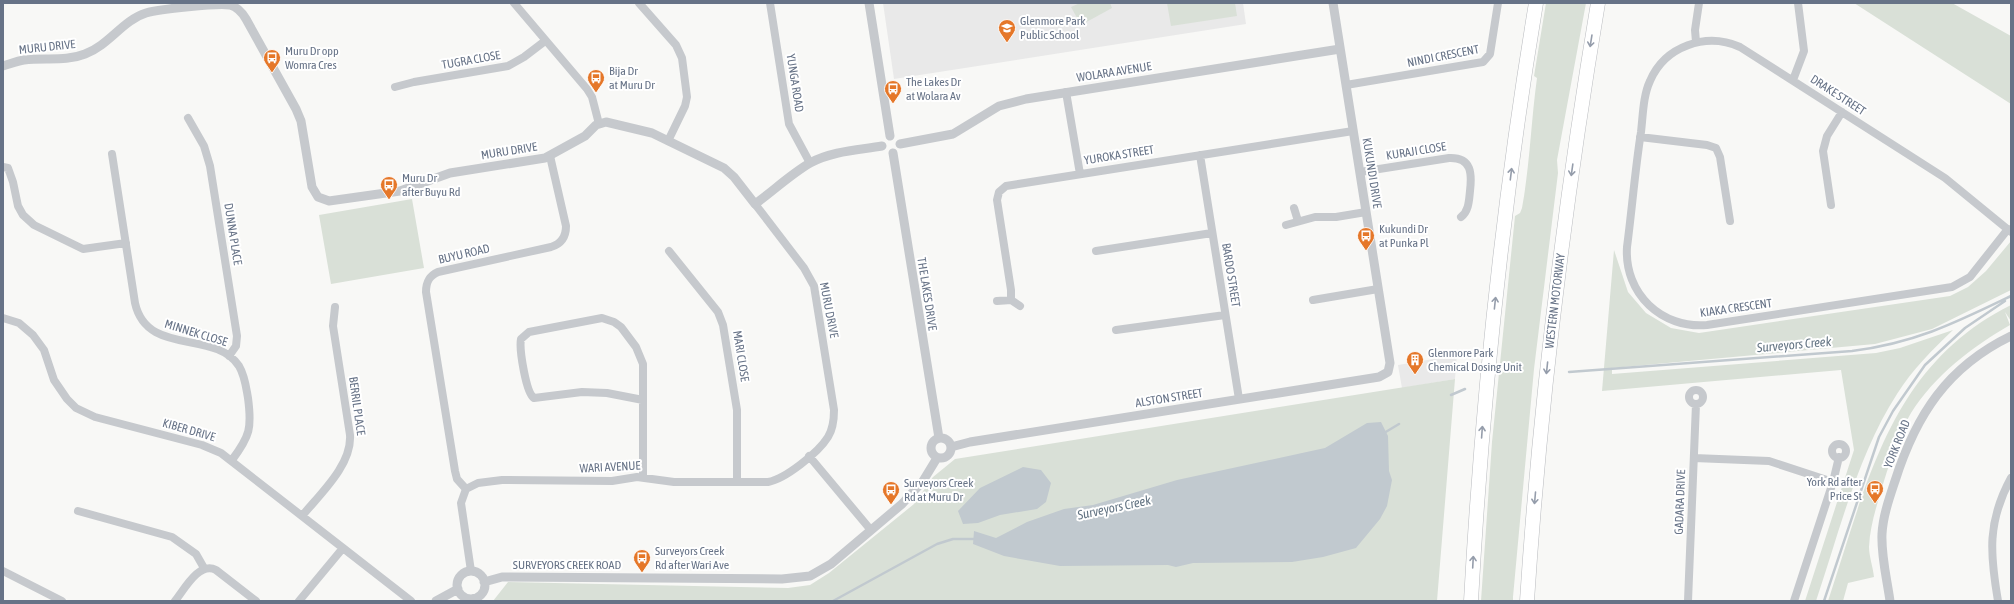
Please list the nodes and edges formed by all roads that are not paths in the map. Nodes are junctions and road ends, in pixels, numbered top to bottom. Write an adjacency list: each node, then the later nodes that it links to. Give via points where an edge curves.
1 (514, 3): 12 (street)
2 (639, 3): 27 (street, via 676,45 682,58 686,98)
3 (770, 3): 34 (street, YUNGA ROAD, via 789,124)
4 (869, 3): 25 (street)
5 (1333, 3): 14 (street, KUKUNDI DRIVE)
6 (1498, 3): 17 (street, NINDI CRESCENT, via 1490,54 1483,62)
7 (1536, 3): 94 (highway, one-way to 7, via 1484,404 1504,230)
8 (1598, 3): 95 (highway, WESTERN MOTORWAY, one-way to 95, via 1556,293 1537,468)
9 (1699, 3): 13 (street)
10 (1798, 3): 16 (street, via 1804,51)
11 (239, 6): 15 (street, MURU DRIVE, via 221,5 146,13 136,17 101,46 84,54 63,59 24,60); 33 (street, MURU DRIVE, via 296,109 301,121 311,183 315,194 321,199 338,202 393,193 445,174)
12 (545, 41): 19 (street, TUGRA CLOSE, via 508,66); 23 (street, via 589,93)
13 (1696, 42): 16 (street, DRAKE STREET, via 1714,40 1735,45); 18 (street, DRAKE STREET, via 1678,49 1667,57 1656,69)
14 (1340, 49): 17 (street, KUKUNDI DRIVE); 20 (street, WOLARA AVENUE)
15 (3, 66)
16 (1794, 80): 21 (street, DRAKE STREET)
17 (1346, 84): 24 (street, KUKUNDI DRIVE)
18 (1648, 86): 26 (street, KIAKA CRESCENT)
19 (395, 87)
20 (1066, 92): 28 (street, WOLARA AVENUE, via 1005,103 953,134); 37 (street)
21 (1842, 112): 39 (street, via 1824,146 1823,157); 46 (street, DRAKE STREET, via 1945,178)
22 (188, 118): 61 (street, DUNNA PLACE, via 204,146 210,166 238,336)
23 (599, 124): 27 (street, MURU DRIVE, via 608,123 639,129); 33 (street, MURU DRIVE, via 585,136)
24 (1353, 131): 32 (street, YUROKA STREET); 36 (street, KUKUNDI DRIVE)
25 (890, 136): 28 (street, via 896,137); 29 (street, via 883,140)
26 (1640, 137): 44 (street, via 1714,147 1720,157); 46 (street, KIAKA CRESCENT, via 1627,247 1628,266 1634,284 1647,304 1663,316 1681,323 1707,325 1952,287 1970,277)
27 (668, 141): 38 (street, MURU DRIVE, via 728,171)
28 (900, 144): 30 (street, via 898,151)
29 (882, 146): 30 (street, via 885,151); 34 (street, via 835,154)
30 (893, 153): 66 (street, THE LAKES DRIVE)
31 (112, 154): 48 (street, MINNEK CLOSE)
32 (1200, 155): 37 (street, YUROKA STREET); 47 (street, BARDO STREET)
33 (550, 156): 77 (street, BUYU ROAD, via 566,226 561,241 551,247 438,272 431,276 427,283 426,292 454,471)
34 (810, 163): 38 (street)
35 (3, 167): 48 (street, via 8,168 21,211 34,225 83,249)
36 (1360, 172): 41 (street, KUKUNDI DRIVE); 42 (street, KURAJI CLOSE, via 1449,158 1461,160 1469,167 1471,178 1468,206)
37 (1080, 174): 52 (street, YUROKA STREET, via 1009,185 999,192 997,200)
38 (755, 204): 68 (street, MURU DRIVE, via 804,268 815,291 834,415 828,437)
39 (1831, 205)
40 (1294, 208): 43 (street)
41 (1366, 212): 43 (street); 51 (street, KUKUNDI DRIVE)
42 (1461, 217)
43 (1298, 221): 45 (street)
44 (1730, 221)
45 (1286, 225)
46 (2009, 231)
47 (1212, 233): 50 (street); 57 (street, BARDO STREET)
48 (126, 243): 61 (street, MINNEK CLOSE, via 137,309 145,324 161,336 218,350)
49 (669, 251): 75 (street, MARI CLOSE, via 718,312 724,325 737,410)
50 (1096, 251)
51 (1378, 290): 53 (street); 62 (street, KUKUNDI DRIVE)
52 (1011, 300): 54 (street); 55 (street)
53 (1313, 300)
54 (997, 301)
55 (1020, 306)
56 (335, 307): 79 (street, BERRIL PLACE, via 333,326 350,449 343,464)
57 (1225, 315): 59 (street); 63 (street, BARDO STREET)
58 (3, 318): 72 (street, KIBER DRIVE, via 19,323 33,335 44,350 54,380 76,408 95,417 202,445)
59 (1116, 330)
60 (2011, 336): 98 (street, YORK ROAD, via 1982,352 1952,377 1931,402 1911,436 1882,526 1882,551)
61 (229, 356): 72 (street, MINNEK CLOSE, via 244,375 250,420 247,439)
62 (1389, 370): 63 (street, ALSTON STREET, via 1379,377)
63 (1239, 399): 67 (street, ALSTON STREET)
64 (643, 400): 64 (street, via 640,355 621,327 614,322 597,318 529,332 521,339 528,388 534,398 582,392); 73 (street)
65 (1696, 404): 71 (street, GADARA DRIVE)
66 (939, 438): 67 (street, via 945,439); 70 (street, via 933,441 930,448)
67 (951, 446): 70 (street, via 948,455)
68 (809, 456): 75 (street, WARI AVENUE, via 774,480); 80 (street)
69 (1839, 457): 76 (street)
70 (937, 458): 80 (street, SURVEYORS CREEK ROAD, via 923,481 902,504)
71 (1694, 458): 76 (street, via 1769,461); 96 (street, GADARA DRIVE)
72 (232, 460): 79 (street, KIBER DRIVE)
73 (643, 477): 75 (street, WARI AVENUE, via 674,482); 77 (street, WARI AVENUE, via 612,481 492,480)
74 (2011, 478): 99 (street, via 1998,510 1992,542 1992,563)
75 (737, 482)
76 (1833, 482): 97 (street)
77 (466, 489): 84 (street, via 461,499 461,508)
78 (78, 511): 82 (street, via 172,537 196,554)
79 (302, 516): 81 (street, KIBER DRIVE)
80 (870, 530): 85 (street, SURVEYORS CREEK ROAD, via 831,564 810,576 798,578 502,577)
81 (343, 548): 91 (street); 92 (street, KIBER DRIVE)
82 (204, 568): 89 (street); 90 (street, via 216,570)
83 (3, 571): 88 (street)
84 (471, 571): 85 (street, via 480,574); 86 (street, via 460,577)
85 (484, 582): 87 (street, via 482,594)
86 (458, 589): 87 (street, via 462,596); 93 (street)
87 (474, 600)
88 (62, 601)
89 (175, 601)
90 (256, 601)
91 (299, 601)
92 (411, 601)
93 (436, 601)
94 (1471, 601)
95 (1527, 601)
96 (1688, 601)
97 (1794, 601)
98 (1890, 601)
99 (1998, 601)

